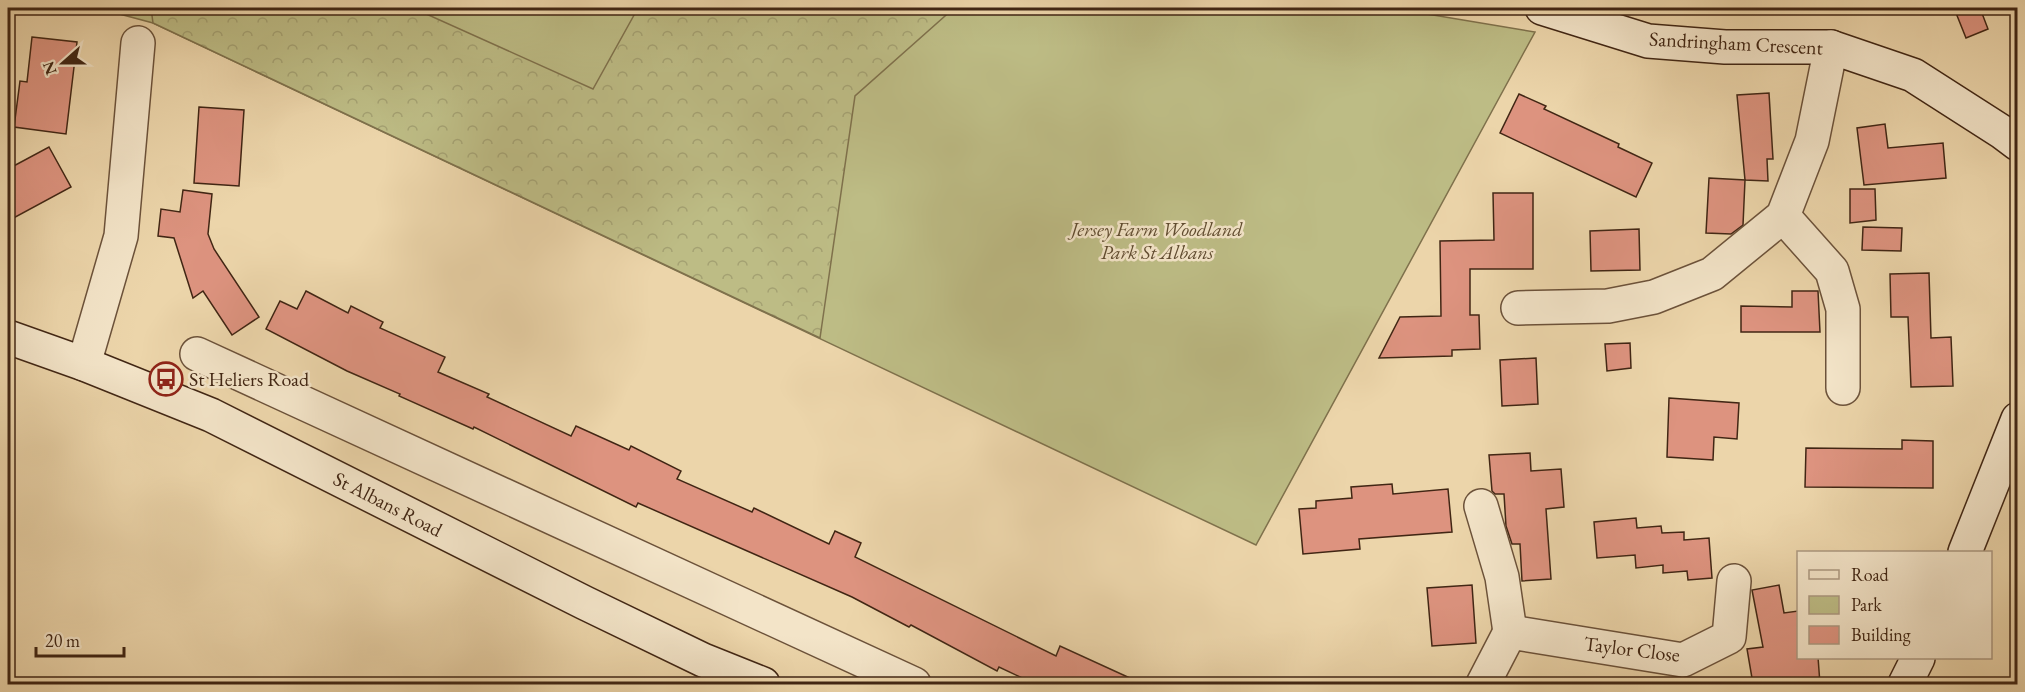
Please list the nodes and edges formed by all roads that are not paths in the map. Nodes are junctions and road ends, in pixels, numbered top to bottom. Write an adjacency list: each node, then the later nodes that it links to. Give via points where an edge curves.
1 (1542, 8): 3 (street, Sandringham Crescent, via 1648,42)
2 (138, 44): 9 (street, via 121,236)
3 (1831, 47): 4 (street, Sandringham Crescent, via 1913,75); 5 (street, via 1812,141)
4 (2018, 144)
5 (1783, 216): 6 (street, via 1712,274 1654,297 1608,306); 10 (street, via 1832,271 1843,309)
6 (1518, 308)
7 (8, 337): 9 (street, St Albans Road)
8 (197, 354): 18 (street)
9 (84, 364): 17 (street, St Albans Road, via 211,415 585,603 703,660)
10 (1843, 388)
11 (2018, 419): 13 (street)
12 (1481, 506): 15 (street, via 1502,577)
13 (1965, 551)
14 (1734, 580): 15 (street, Taylor Close, via 1729,637 1683,660)
15 (1510, 632): 19 (street)
16 (1917, 659): 20 (street)
17 (763, 684)
18 (914, 684)
19 (1483, 684)
20 (1905, 684)

